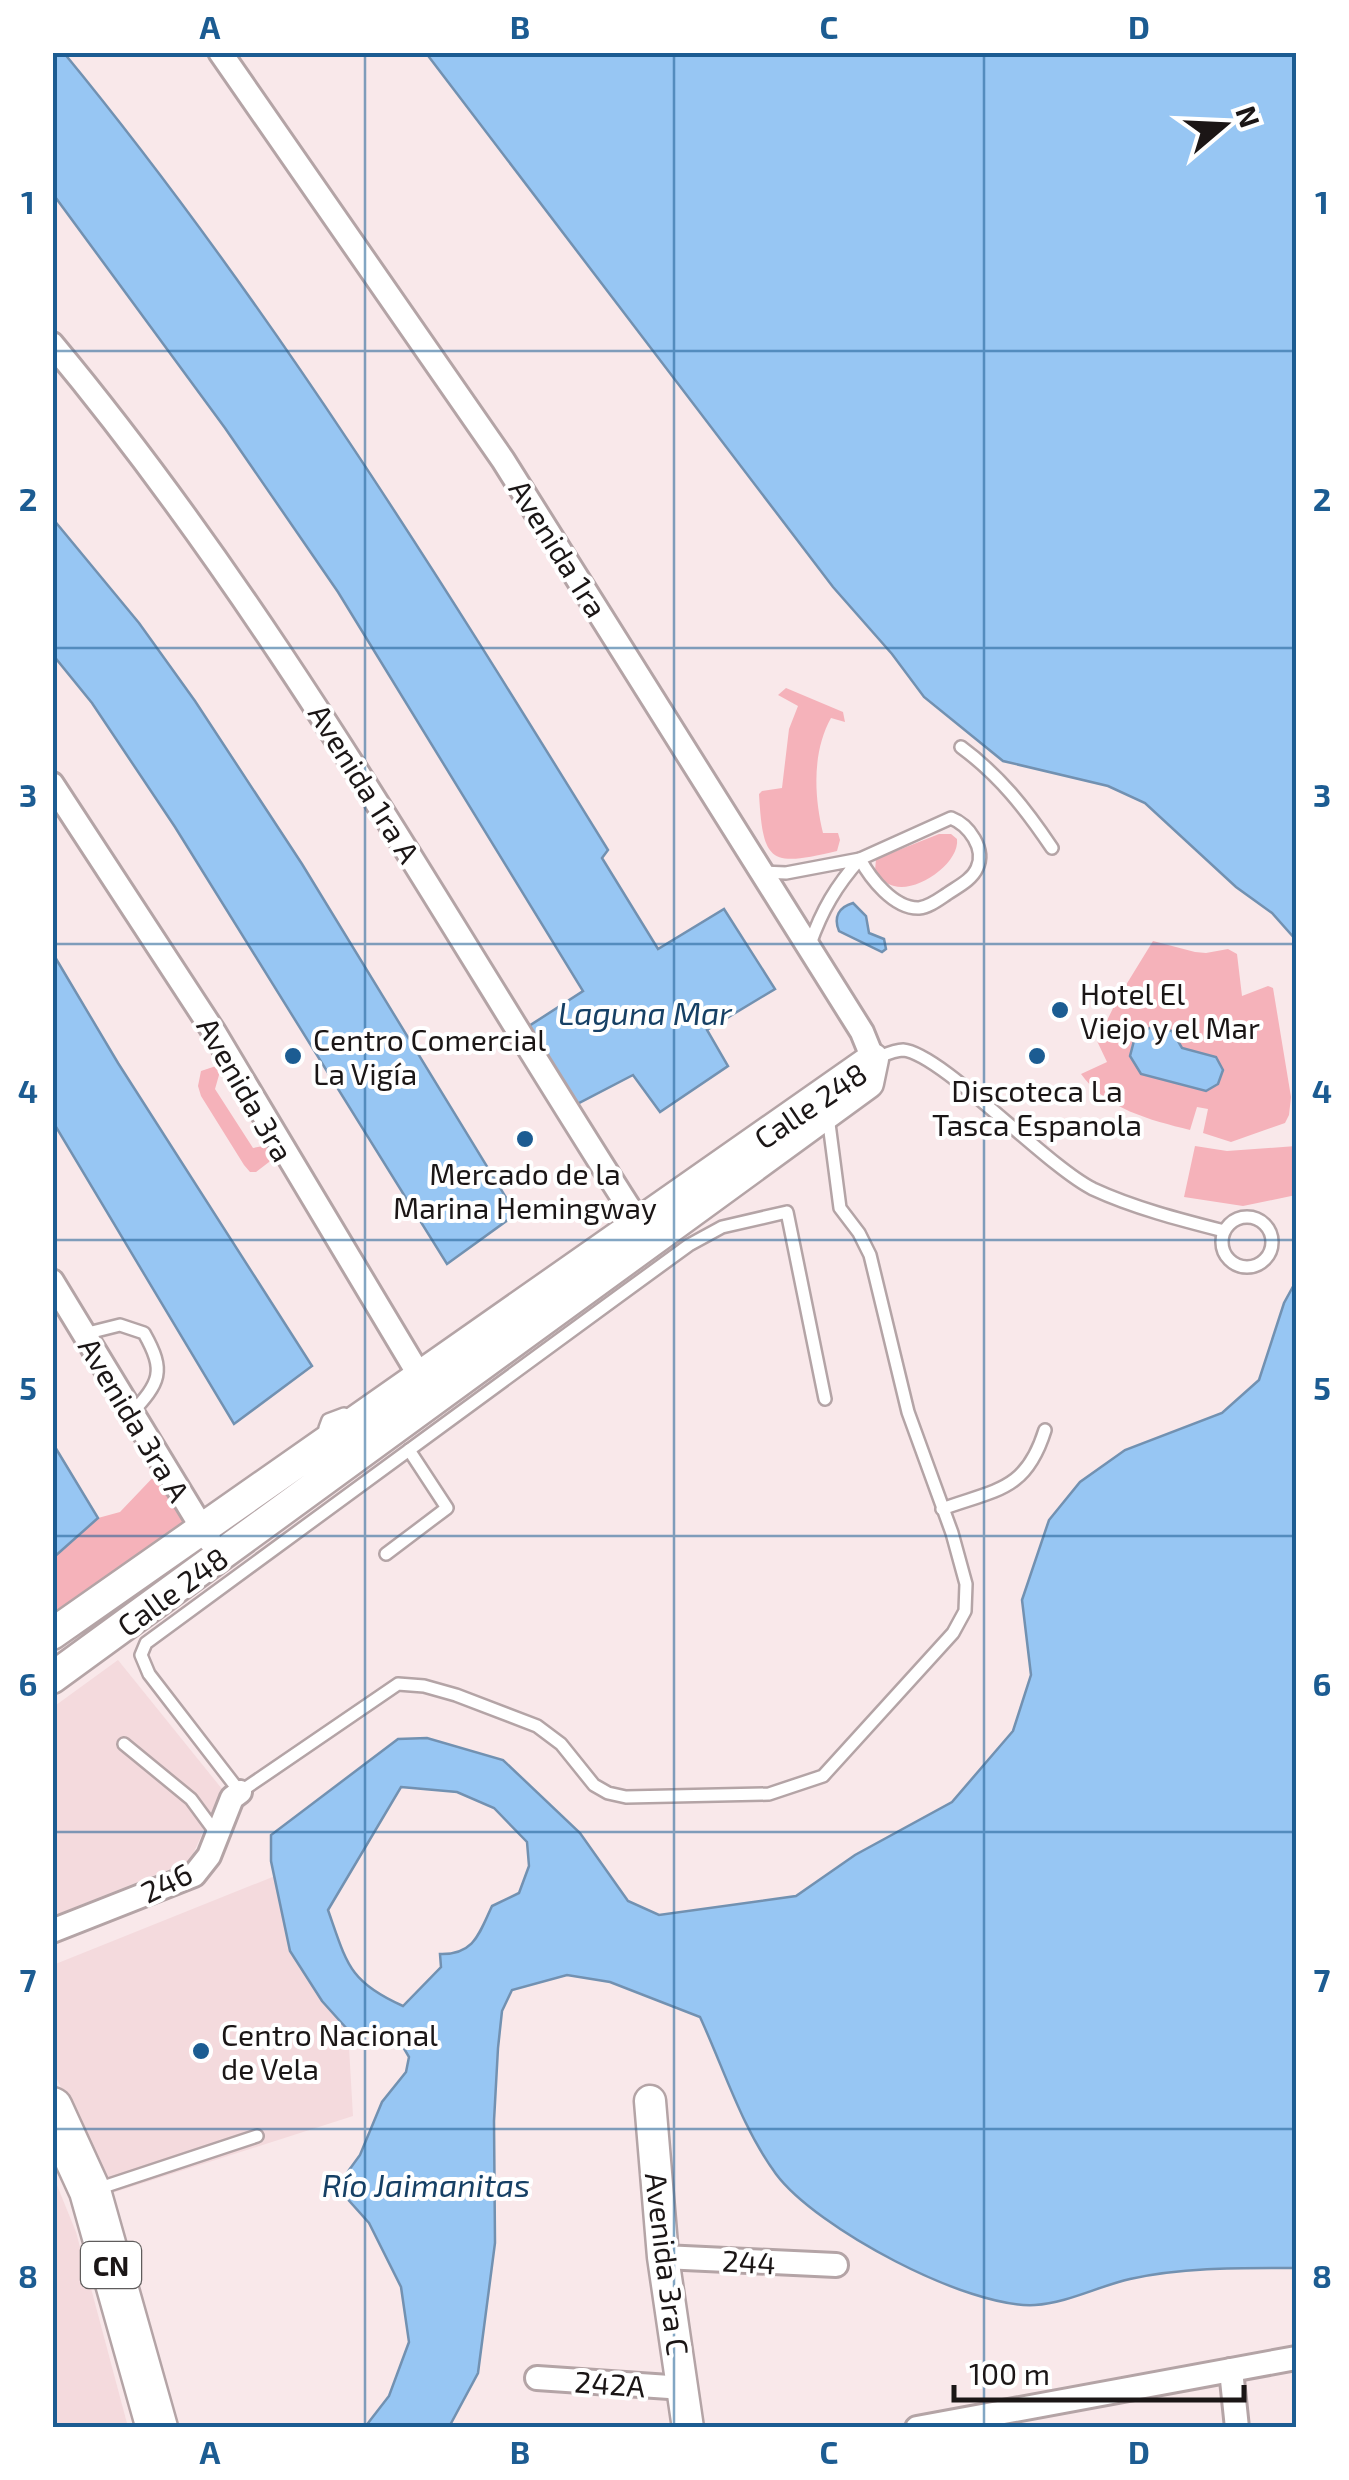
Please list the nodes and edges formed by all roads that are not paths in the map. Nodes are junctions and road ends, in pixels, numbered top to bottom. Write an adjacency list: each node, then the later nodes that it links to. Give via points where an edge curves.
1 (220, 52): 7 (street, Avenida 1ra, via 503,460)
2 (52, 344): 12 (street, Avenida 1ra A, via 178,503 268,632)
3 (961, 747): 5 (lane, via 993,771)
4 (52, 784): 15 (street, Avenida 3ra, via 214,1032)
5 (1052, 848)
6 (860, 858): 6 (lane, via 870,877 918,908 979,866 971,831 951,818); 7 (lane); 8 (lane, via 822,912)
7 (759, 872): 8 (street, Avenida 1ra)
8 (809, 948): 9 (street, Avenida 1ra)
9 (873, 1059): 10 (street, Calle 248, via 868,1082); 11 (lane, via 901,1050 928,1059 1092,1188); 12 (street, Calle 248)
10 (828, 1112): 12 (street, Calle 248); 20 (lane, via 840,1208 870,1255 908,1412)
11 (1224, 1231): 11 (lane, via 1235,1220 1258,1220 1270,1232 1271,1249 1261,1263 1237,1265 1225,1255)
12 (645, 1232): 15 (street, Calle 248)
13 (52, 1281): 14 (street, Avenida 3ra A)
14 (84, 1334): 17 (street, Avenida 3ra A); 17 (lane, via 120,1326 144,1333 154,1350 155,1388)
15 (427, 1388): 21 (street, Calle 248, via 343,1431); 23 (street, Calle 248)
16 (825, 1398): 19 (lane, via 786,1212 722,1227 689,1245)
17 (131, 1414): 21 (street, Avenida 3ra A)
18 (1044, 1430): 20 (lane, via 1027,1472)
19 (409, 1450): 22 (lane, via 447,1508); 27 (lane, via 146,1642 148,1674)
20 (942, 1508): 27 (lane, via 966,1584 964,1611 953,1633 823,1776 769,1794 626,1798 594,1785 537,1726 456,1695 398,1684)
21 (202, 1529): 23 (street, Avenida 3ra A); 24 (street, Calle 248)
22 (386, 1554)
23 (220, 1556): 25 (street, Calle 248)
24 (52, 1634)
25 (52, 1678)
26 (124, 1744): 28 (lane, via 191,1800)
27 (240, 1792): 28 (street, 246)
28 (216, 1834): 29 (street, 246, via 210,1856 194,1875)
29 (52, 1931)
30 (650, 2101): 34 (street, Avenida 3ra C)
31 (52, 2108): 33 (highway, CN)
32 (257, 2136): 33 (lane)
33 (90, 2191): 41 (highway, CN)
34 (663, 2257): 35 (street, 244); 39 (street, Avenida 3ra C)
35 (836, 2266)
36 (1296, 2358): 37 (street)
37 (1231, 2370): 40 (street); 44 (street)
38 (537, 2378): 39 (street, 242A)
39 (684, 2388): 42 (street, Avenida 3ra C)
40 (1054, 2416): 43 (street)
41 (157, 2428)
42 (688, 2428)
43 (917, 2428)
44 (1237, 2428)

